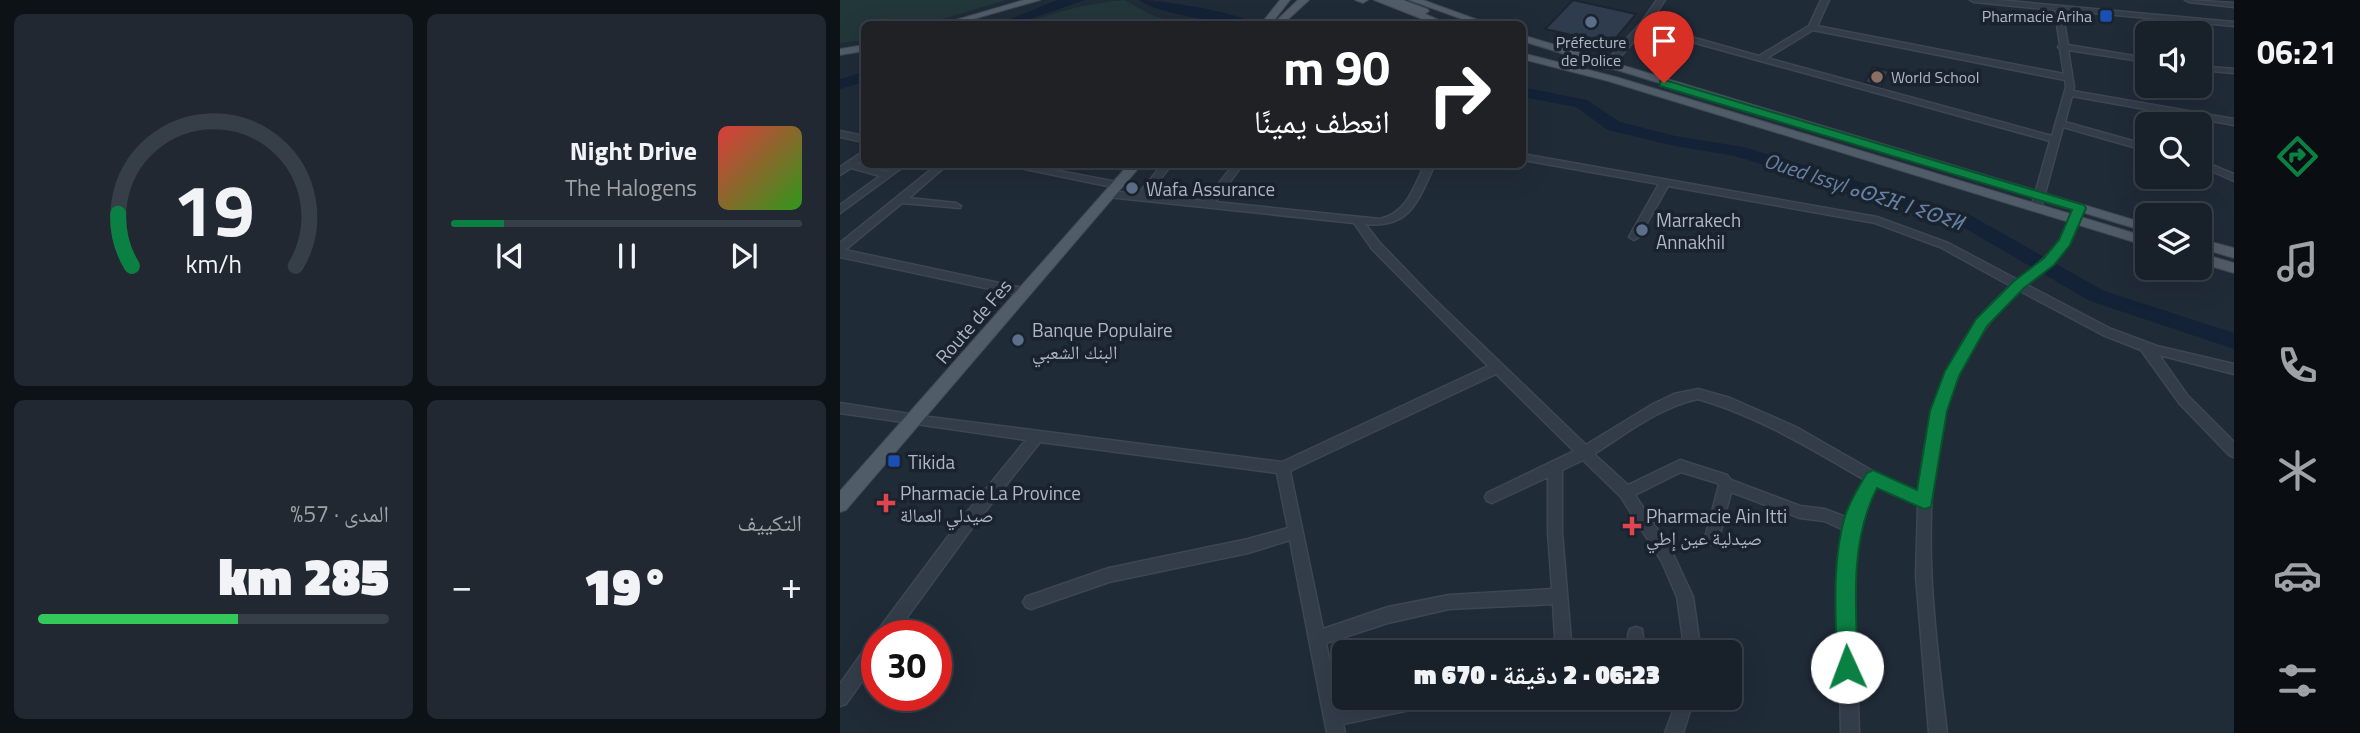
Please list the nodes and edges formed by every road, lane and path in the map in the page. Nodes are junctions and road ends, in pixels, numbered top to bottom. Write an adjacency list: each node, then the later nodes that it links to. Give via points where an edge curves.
1 (1018, 0): 21 (main road)
2 (1035, 0): 22 (main road)
3 (1285, 0): 17 (main road)
4 (1304, 0): 19 (main road)
5 (1318, 0): 19 (main road)
6 (1362, 0): 24 (main road)
7 (1378, 0): 25 (main road)
8 (1394, 0): 26 (main road)
9 (1414, 0): 27 (main road)
10 (1661, 0): 29 (street)
11 (1825, 0): 30 (street)
12 (1975, 0): 15 (street)
13 (2187, 0): 14 (street); 20 (street)
14 (2222, 2): 16 (street)
15 (2041, 3): 18 (street)
16 (2234, 5)
17 (1276, 6)
18 (2058, 8): 20 (street); 33 (street)
19 (1291, 11): 23 (main road)
20 (2192, 19): 28 (street)
21 (945, 21)
22 (958, 21)
23 (1281, 21)
24 (1417, 21)
25 (1435, 21)
26 (1454, 21)
27 (1475, 21)
28 (2234, 24)
29 (1643, 26): 38 (street); 39 (street)
30 (1812, 27): 38 (street); 42 (street)
31 (1526, 41): 39 (main road)
32 (861, 46): 34 (main road)
33 (2062, 47): 37 (street); 42 (street)
34 (840, 50)
35 (1526, 51): 43 (main road)
36 (1526, 56): 43 (main road)
37 (2135, 58)
38 (1759, 59): 49 (street)
39 (1607, 66): 68 (main road)
40 (2212, 69): 41 (street)
41 (2234, 71)
42 (2069, 78): 44 (street)
43 (1612, 79): 68 (main road)
44 (2067, 93): 45 (street); 46 (street)
45 (2234, 122)
46 (2060, 124): 49 (street); 50 (street)
47 (840, 134): 48 (street)
48 (861, 138)
49 (2056, 140): 68 (street)
50 (2135, 145)
51 (861, 156): 61 (street)
52 (1526, 158): 64 (street)
53 (898, 168): 62 (street)
54 (939, 168): 67 (street)
55 (1021, 168): 65 (street)
56 (1132, 168): 65 (main road, Route de Fes)
57 (1165, 168): 66 (street)
58 (1235, 168): 69 (street)
59 (1428, 168): 73 (street, via 1400,218)
60 (2212, 168): 63 (street)
61 (843, 169): 62 (street)
62 (888, 175): 71 (street)
63 (2234, 177)
64 (1666, 181): 75 (street); 82 (street, via 1877,220 1944,245)
65 (1112, 189): 66 (street); 83 (main road, Route de Fes)
66 (1141, 197): 69 (street)
67 (901, 200): 70 (street); 78 (street)
68 (2038, 202): 72 (main road)
69 (1209, 204): 73 (street)
70 (956, 206)
71 (840, 210)
72 (2078, 214): 74 (main road); 76 (main road); 82 (street, via 2049,262)
73 (1357, 220): 85 (street, via 1376,246)
74 (2135, 226)
75 (1634, 237)
76 (2135, 237)
77 (2212, 247): 79 (main road)
78 (840, 251): 83 (street)
79 (2234, 253)
80 (2212, 262): 81 (main road)
81 (2234, 268)
82 (2019, 285): 84 (street, via 2106,332); 98 (street, via 1982,323 1951,376 1939,411)
83 (1023, 292): 88 (main road, Route de Fes)
84 (2146, 347): 86 (street); 90 (street, via 2184,400)
85 (1496, 368): 91 (street); 92 (street)
86 (2234, 369)
87 (840, 408): 88 (street)
88 (913, 419): 89 (street); 99 (main road, Route de Fes)
89 (1037, 436): 92 (street); 105 (street)
90 (2234, 451)
91 (1584, 453): 93 (street); 94 (street, via 1658,408 1698,394 1727,402 1791,432); 96 (street)
92 (1283, 468): 101 (street)
93 (1555, 468): 97 (street); 103 (street)
94 (1873, 478): 98 (street); 100 (street)
95 (1726, 484): 96 (street, via 1723,479 1680,466); 100 (street); 102 (street)
96 (1626, 493): 110 (street, via 1667,557 1685,597)
97 (1492, 497)
98 (1924, 501): 118 (street, via 1924,572)
99 (840, 505)
100 (1853, 527): 117 (street, via 1846,576)
101 (1296, 532): 104 (street, via 1108,575); 107 (street)
102 (1712, 538)
103 (1559, 596): 107 (street, via 1449,602 1388,615); 108 (street)
104 (1031, 602)
105 (895, 620)
106 (1636, 635): 109 (street)
107 (1318, 639): 115 (street)
108 (1563, 640)
109 (1636, 640)
110 (1691, 640)
111 (861, 668): 112 (street)
112 (840, 698)
113 (1387, 710): 115 (street)
114 (1682, 710): 116 (street)
115 (1334, 725)
116 (1674, 733)
117 (1850, 733)
118 (1938, 733)

